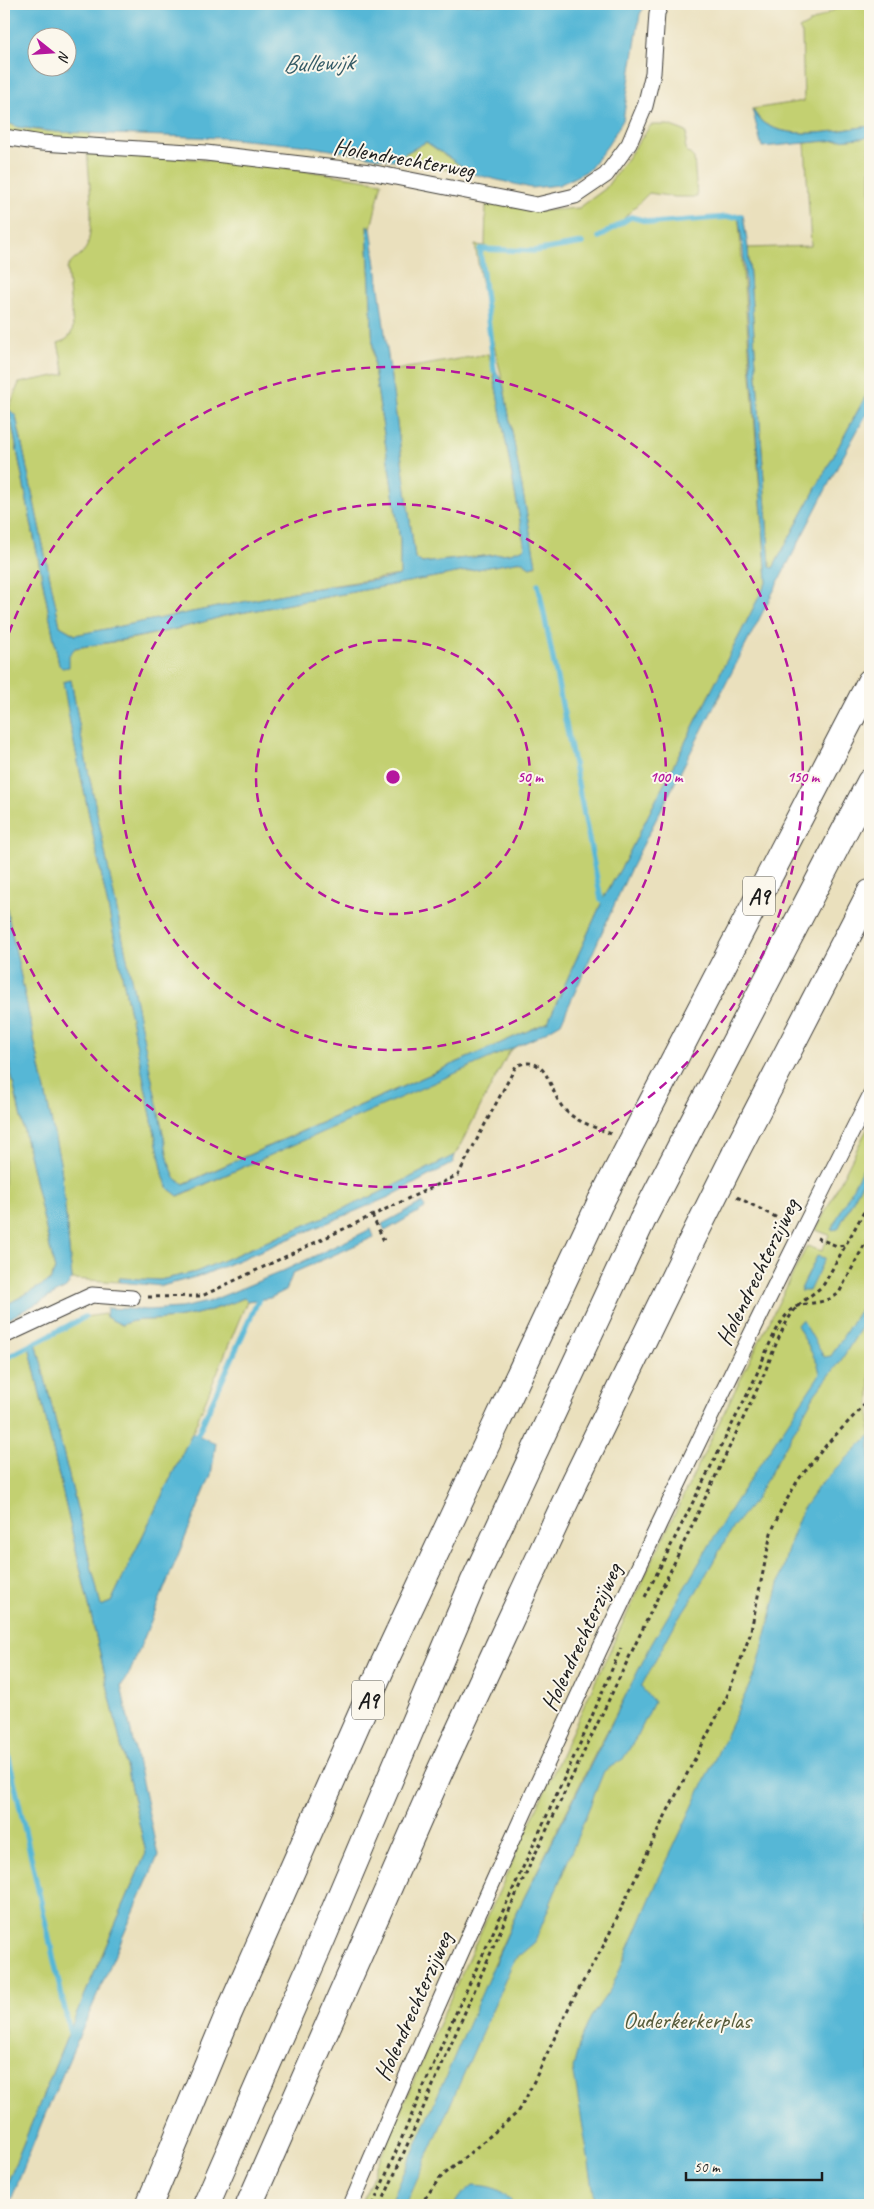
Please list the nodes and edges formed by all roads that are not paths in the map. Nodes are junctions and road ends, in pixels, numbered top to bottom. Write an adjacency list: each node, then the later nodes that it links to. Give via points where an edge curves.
1 (661, 4): 2 (street, Holendrechterweg, via 657,13 653,73 645,106 629,144 606,175 575,196 537,206 370,172 206,153 41,143)
2 (4, 137)
3 (870, 682): 10 (highway, A9, bridge, via 601,1201 383,1665)
4 (870, 782): 11 (highway, A9, bridge, via 642,1220 473,1583)
5 (870, 893): 9 (highway, bridge, via 735,1154 575,1481 440,1770)
6 (870, 1096): 14 (street, Holendrechterzijweg, via 683,1471 517,1828)
7 (132, 1298): 8 (street, via 92,1295)
8 (4, 1336)
9 (268, 2164): 12 (highway); 13 (highway)
10 (148, 2205)
11 (206, 2205)
12 (248, 2205)
13 (254, 2205)
14 (351, 2205)

